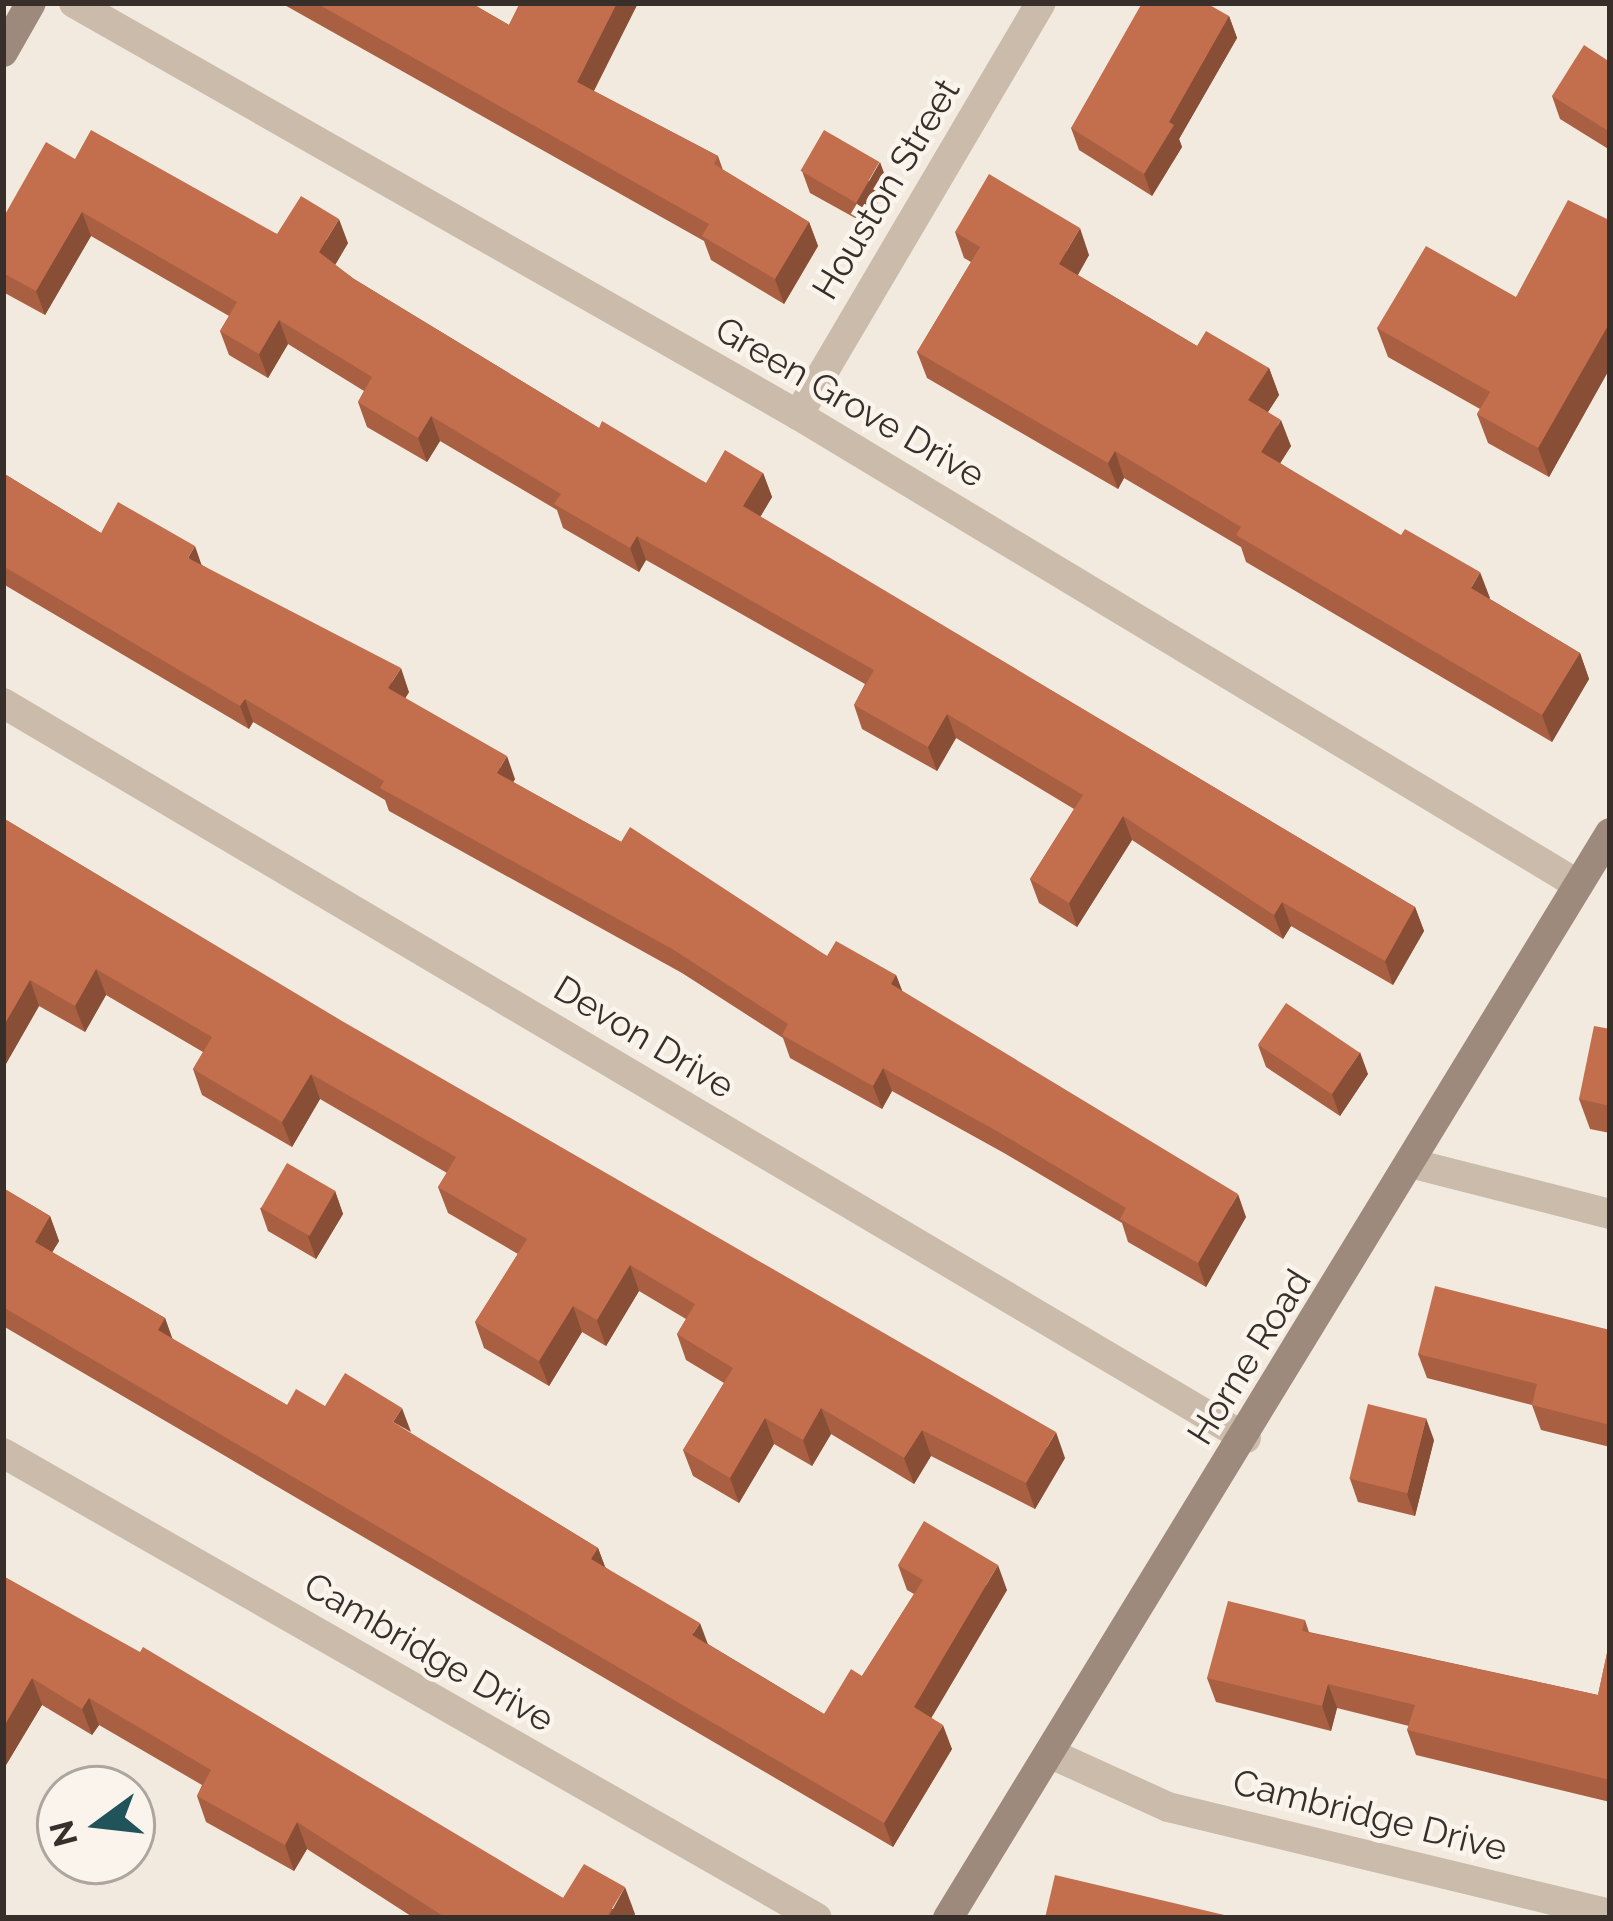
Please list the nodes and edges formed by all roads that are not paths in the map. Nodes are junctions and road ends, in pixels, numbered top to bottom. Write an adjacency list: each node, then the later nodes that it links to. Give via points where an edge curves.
1 (32, 3): 4 (main road)
2 (74, 3): 5 (street, Green Grove Drive)
3 (1041, 3): 5 (street, Houston Street)
4 (3, 52)
5 (798, 415): 8 (street, Green Grove Drive)
6 (3, 704): 11 (street, Devon Drive)
7 (1610, 833): 8 (main road, Horne Road)
8 (1577, 884): 9 (main road, Horne Road)
9 (1414, 1164): 10 (street); 11 (main road, Horne Road)
10 (1610, 1214)
11 (1246, 1438): 13 (main road, Horne Road)
12 (3, 1453): 15 (street, Cambridge Drive)
13 (1049, 1753): 14 (street, Cambridge Drive, via 1168,1807); 16 (main road, Horne Road)
14 (1610, 1914)
15 (817, 1918)
16 (948, 1918)

